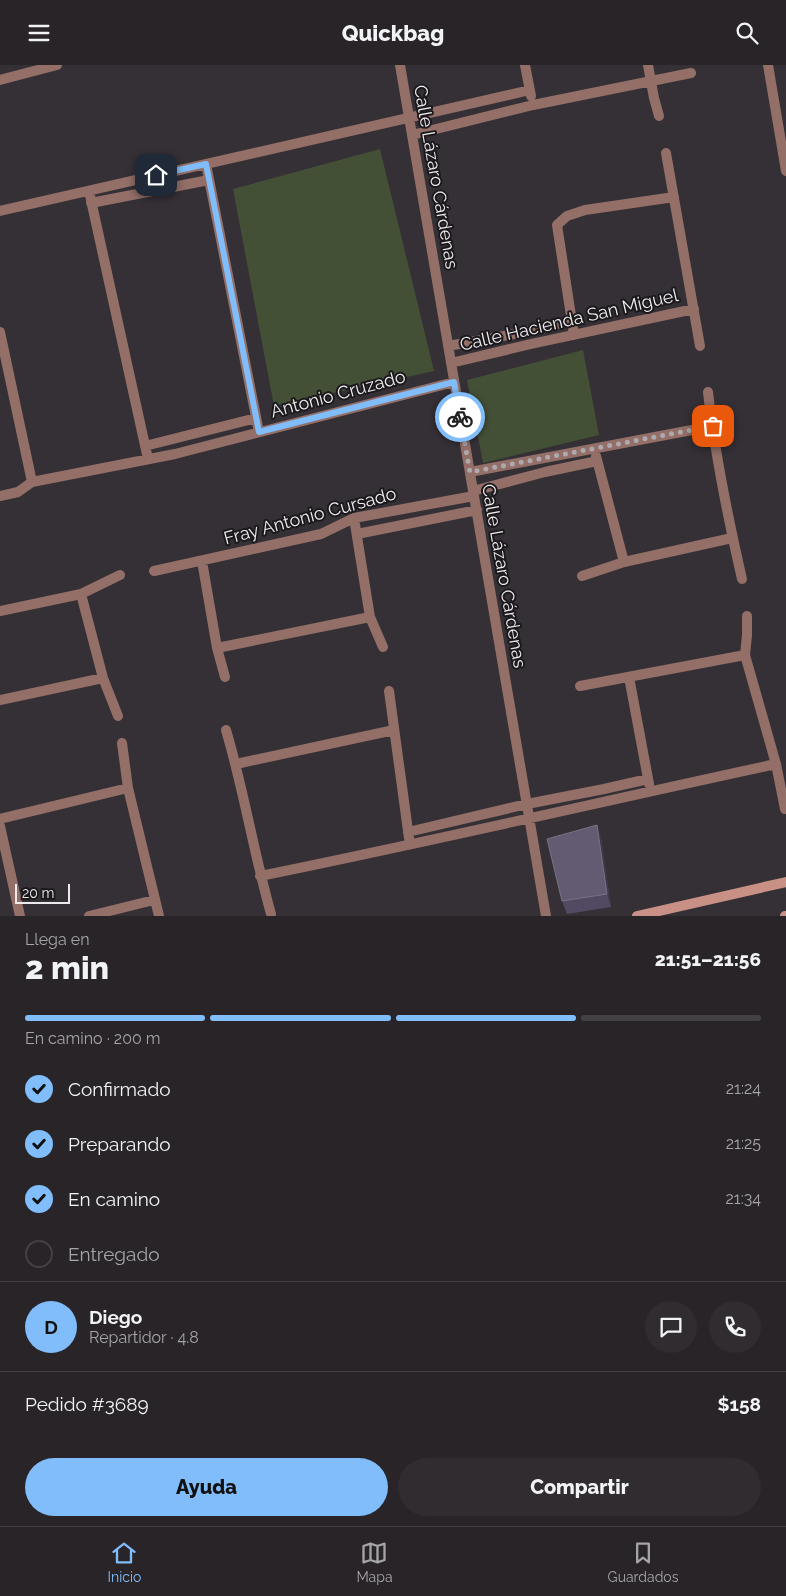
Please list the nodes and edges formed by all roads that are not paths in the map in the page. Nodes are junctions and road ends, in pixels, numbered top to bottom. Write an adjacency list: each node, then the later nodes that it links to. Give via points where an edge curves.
1 (57, 65): 7 (street)
2 (400, 65): 11 (street, Calle Lázaro Cárdenas)
3 (525, 65): 9 (street)
4 (648, 65): 8 (street)
5 (768, 65): 16 (street)
6 (691, 73): 8 (street)
7 (0, 79)
8 (652, 81): 10 (street); 12 (street)
9 (530, 91): 10 (street); 11 (street)
10 (533, 105): 13 (street)
11 (409, 117): 13 (street, Calle Lázaro Cárdenas); 15 (street)
12 (659, 117)
13 (412, 135): 26 (street, Calle Lázaro Cárdenas)
14 (666, 153): 19 (street)
15 (206, 164): 17 (street); 18 (street)
16 (786, 171)
17 (209, 181): 20 (street); 31 (street)
18 (89, 191): 20 (street); 21 (street)
19 (674, 197): 22 (street); 23 (street, via 585,210 567,216 557,225)
20 (91, 203): 34 (street)
21 (0, 211)
22 (694, 309): 25 (street, Calle Hacienda San Miguel); 27 (street)
23 (571, 321): 25 (street); 26 (street, Calle Hacienda San Miguel)
24 (0, 332): 39 (street)
25 (574, 335): 28 (street, Calle Hacienda San Miguel)
26 (448, 346): 28 (street, Calle Lázaro Cárdenas)
27 (700, 346)
28 (451, 363): 29 (street, Calle Lázaro Cárdenas)
29 (454, 382): 33 (street, Antonio Cruzado); 38 (street, Calle Lázaro Cárdenas)
30 (708, 392): 32 (street)
31 (256, 418): 33 (street); 34 (street)
32 (713, 426): 35 (street); 45 (street)
33 (259, 432): 36 (street)
34 (145, 446): 36 (street)
35 (595, 448): 37 (street); 38 (street)
36 (148, 459): 39 (street)
37 (597, 461): 40 (street, Fray Antonio Cursado); 47 (street)
38 (470, 472): 40 (street, Calle Lázaro Cárdenas)
39 (32, 482): 41 (street, via 18,492)
40 (474, 493): 42 (street, Calle Lázaro Cárdenas); 43 (street, Fray Antonio Cursado)
41 (0, 496)
42 (476, 510): 44 (street); 74 (street, Calle Lázaro Cárdenas)
43 (354, 517): 44 (street); 46 (street, Fray Antonio Cursado, via 321,534)
44 (357, 534): 54 (street)
45 (732, 538): 47 (street); 51 (street)
46 (202, 561): 48 (street, Fray Antonio Cursado); 57 (street)
47 (624, 563): 50 (street)
48 (154, 571)
49 (120, 575): 52 (street)
50 (582, 576)
51 (742, 579)
52 (81, 594): 53 (street); 61 (street)
53 (0, 611)
54 (370, 617): 56 (street); 57 (street)
55 (747, 617): 58 (street)
56 (383, 647)
57 (217, 648): 59 (street)
58 (745, 655): 60 (street); 69 (street)
59 (225, 677)
60 (629, 677): 62 (street); 71 (street)
61 (102, 678): 64 (street); 65 (street)
62 (580, 686)
63 (389, 691): 67 (street)
64 (0, 700)
65 (118, 716)
66 (226, 730): 70 (street)
67 (394, 730): 70 (street); 79 (street)
68 (122, 743): 72 (street)
69 (776, 764): 73 (street); 75 (street)
70 (236, 765): 81 (street)
71 (648, 779): 73 (street); 74 (street)
72 (128, 788): 77 (street); 83 (street)
73 (651, 791): 76 (street)
74 (527, 804): 76 (street, Calle Lázaro Cárdenas); 79 (street)
75 (784, 809)
76 (529, 817): 80 (street); 88 (street, Calle Lázaro Cárdenas)
77 (0, 819)
78 (0, 826): 85 (street)
79 (408, 832): 80 (street)
80 (410, 845): 81 (street)
81 (260, 876): 84 (street)
82 (786, 882): 89 (street)
83 (154, 900): 86 (street); 87 (street)
84 (271, 915)
85 (20, 916)
86 (88, 916)
87 (159, 916)
88 (546, 916)
89 (637, 916)

